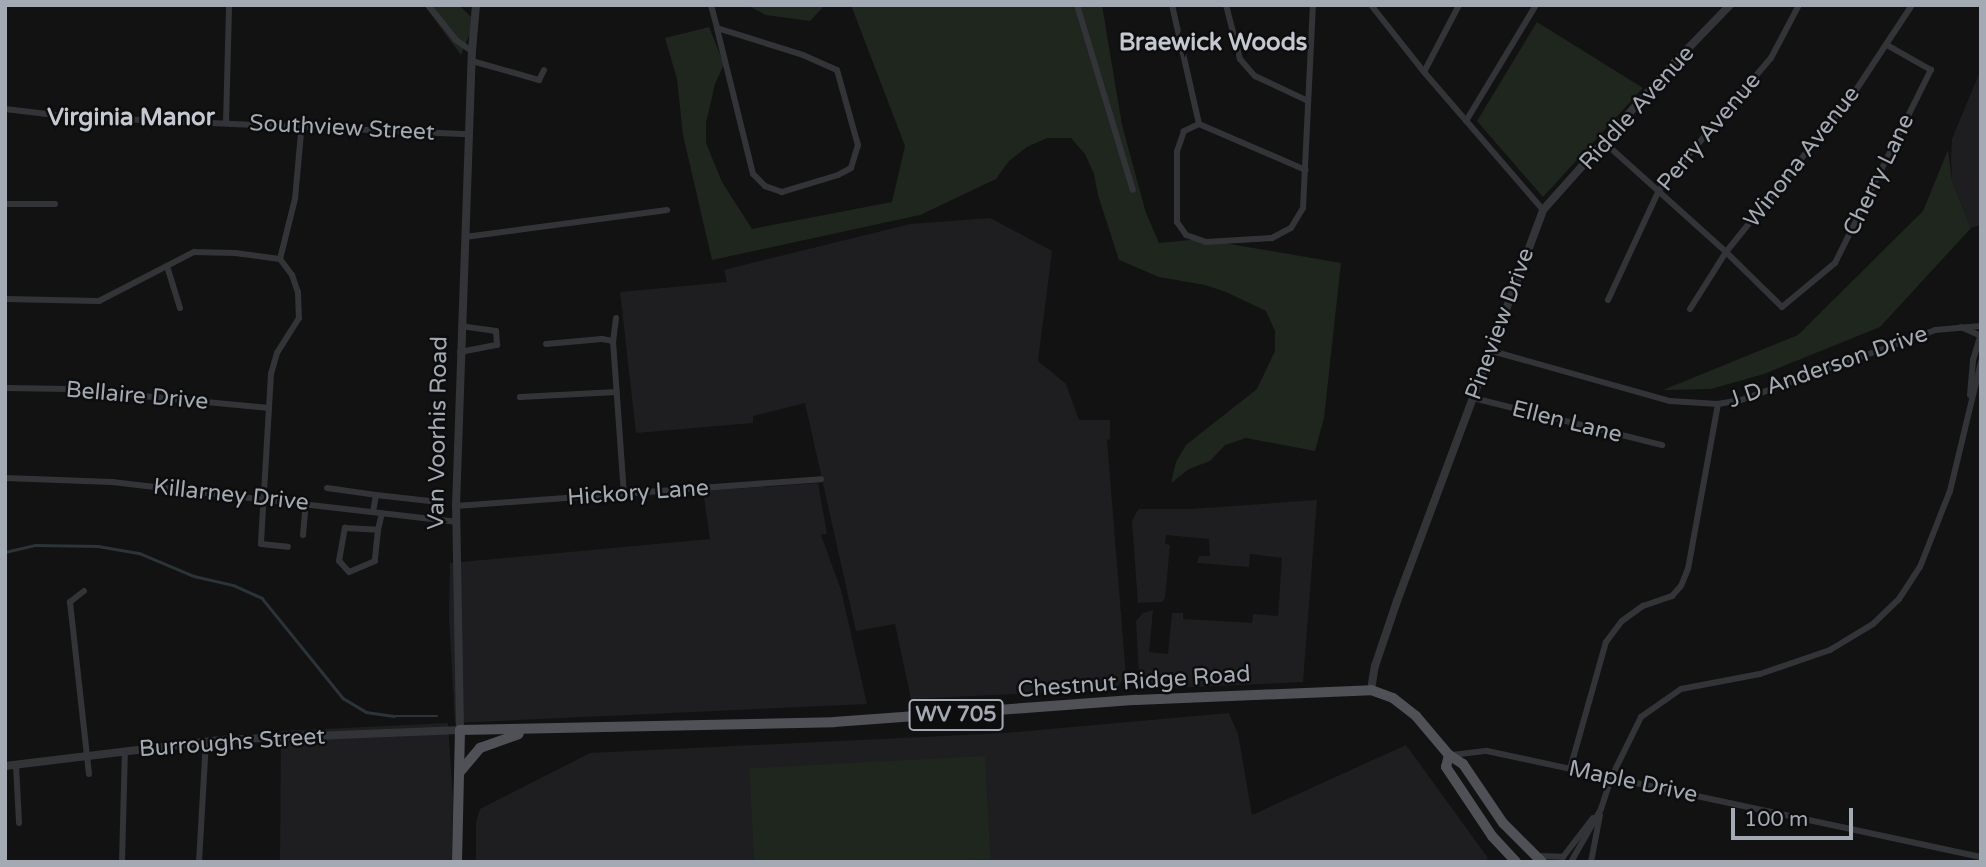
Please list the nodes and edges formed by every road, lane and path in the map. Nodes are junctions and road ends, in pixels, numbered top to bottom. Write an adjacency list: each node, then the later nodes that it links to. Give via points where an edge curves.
1 (229, 5): 24 (street)
2 (428, 5): 17 (street)
3 (476, 5): 17 (street, Van Voorhis Road)
4 (711, 5): 15 (street)
5 (1077, 5): 30 (street)
6 (1172, 5): 25 (street)
7 (1226, 5): 21 (street, via 1240,59 1255,76)
8 (1313, 5): 21 (street)
9 (1458, 5): 20 (street)
10 (1535, 5): 23 (street)
11 (1730, 5): 28 (street, Riddle Avenue)
12 (1799, 5): 31 (street, Perry Avenue, via 1771,58)
13 (1912, 5): 16 (street, Winona Avenue)
14 (1375, 7): 20 (street)
15 (717, 28): 15 (street, via 753,174 765,186 782,192 851,168 858,145 837,70)
16 (1887, 45): 37 (street, Winona Avenue, via 1852,96); 37 (street, Cherry Lane, via 1931,70 1835,263 1782,307)
17 (472, 51): 18 (street, Van Voorhis Road)
18 (472, 61): 19 (street, via 539,80); 27 (street, Van Voorhis Road)
19 (544, 70)
20 (1424, 72): 23 (street)
21 (1306, 100): 29 (street)
22 (5, 109): 24 (street, Southview Street, via 73,117)
23 (1466, 121): 35 (street)
24 (226, 123): 27 (street, Southview Street)
25 (1199, 124): 29 (street); 29 (street, via 1184,131 1177,151 1177,222 1186,235 1206,242 1272,238 1291,228 1303,208)
26 (301, 133): 38 (street, via 295,199)
27 (469, 134): 36 (street, Van Voorhis Road)
28 (1605, 143): 31 (street); 35 (street, Riddle Avenue)
29 (1306, 170)
30 (1133, 190)
31 (1659, 190): 37 (street); 41 (street, Perry Avenue)
32 (5, 204): 33 (street)
33 (55, 204)
34 (667, 210): 36 (street)
35 (1543, 210): 51 (street, Pineview Drive)
36 (465, 237): 45 (street, Van Voorhis Road)
37 (1726, 252): 43 (street, Winona Avenue)
38 (280, 259): 39 (street, via 194,252); 60 (street, via 298,292 299,318 277,353)
39 (167, 267): 40 (street, via 99,301); 42 (street)
40 (5, 299)
41 (1608, 300)
42 (180, 308)
43 (1690, 309)
44 (617, 318): 49 (street)
45 (461, 326): 52 (street, Van Voorhis Road); 52 (street, via 496,331 498,345)
46 (1960, 326): 47 (street, J D Anderson Drive); 48 (street, J D Anderson Drive); 59 (street, J D Anderson Drive, via 1935,330 1741,400)
47 (1981, 326)
48 (1980, 335): 58 (street)
49 (613, 341): 50 (street); 55 (street)
50 (546, 344)
51 (1492, 351): 57 (street, Pineview Drive); 59 (street, J D Anderson Drive, via 1670,401)
52 (460, 352): 70 (street, Van Voorhis Road)
53 (1981, 362): 58 (street)
54 (5, 388): 60 (street, Bellaire Drive, via 69,389)
55 (617, 392): 56 (street); 66 (street)
56 (520, 397)
57 (1473, 398): 61 (street, Ellen Lane); 78 (street, Pineview Drive, via 1397,601)
58 (1970, 400): 90 (street, via 1950,491 1920,567 1899,599 1873,624 1830,650 1760,674 1681,689 1641,717)
59 (1718, 404): 87 (street, via 1688,569 1672,596 1643,606 1622,621 1606,642)
60 (269, 408): 67 (street)
61 (1662, 445)
62 (5, 478): 67 (street, Killarney Drive, via 112,482)
63 (821, 479): 66 (street, Hickory Lane)
64 (327, 488): 65 (street)
65 (376, 495): 68 (street); 71 (street)
66 (624, 495): 70 (street, Hickory Lane)
67 (265, 498): 69 (street, Killarney Drive); 76 (street, via 261,544)
68 (430, 501)
69 (306, 503): 71 (street, Killarney Drive); 75 (street)
70 (456, 506): 73 (street, Van Voorhis Road)
71 (373, 512): 72 (street, Killarney Drive)
72 (382, 513): 73 (street, Killarney Drive); 74 (street)
73 (456, 522): 79 (street, Van Voorhis Road)
74 (377, 530): 74 (street, via 345,528 339,561 349,572 375,561)
75 (303, 535)
76 (288, 547)
77 (84, 591): 84 (street, via 70,602)
78 (1371, 690): 80 (main road, Chestnut Ridge Road / WV 705, via 1136,700 874,720); 83 (main road, Chestnut Ridge Road / WV 705, via 1406,706)
79 (460, 730): 80 (main road, Chestnut Ridge Road / WV 705); 81 (street, Burroughs Street); 88 (main road, Van Voorhis Road)
80 (533, 730): 88 (main road, via 489,742)
81 (206, 742): 82 (street, Burroughs Street); 96 (street)
82 (125, 751): 84 (street, Burroughs Street); 95 (street)
83 (1449, 755): 87 (street, Maple Drive, via 1488,751); 93 (main road, Chestnut Ridge Road / WV 705, via 1463,764 1503,823); 98 (main road, Chestnut Ridge Road / WV 705, via 1446,767 1492,836)
84 (86, 756): 85 (street, Burroughs Street); 89 (street)
85 (16, 765): 86 (street, Burroughs Street); 92 (street)
86 (5, 766)
87 (1570, 769): 90 (street, Maple Drive)
88 (459, 773): 97 (main road, Van Voorhis Road)
89 (89, 774)
90 (1611, 778): 91 (street); 94 (street, Maple Drive)
91 (1601, 809): 93 (street, via 1563,858); 100 (street); 101 (street)
92 (19, 823)
93 (1532, 852): 99 (main road, Chestnut Ridge Road / WV 705)
94 (1981, 856)
95 (122, 862)
96 (200, 862)
97 (457, 862)
98 (1516, 862)
99 (1542, 862)
100 (1571, 862)
101 (1591, 862)

